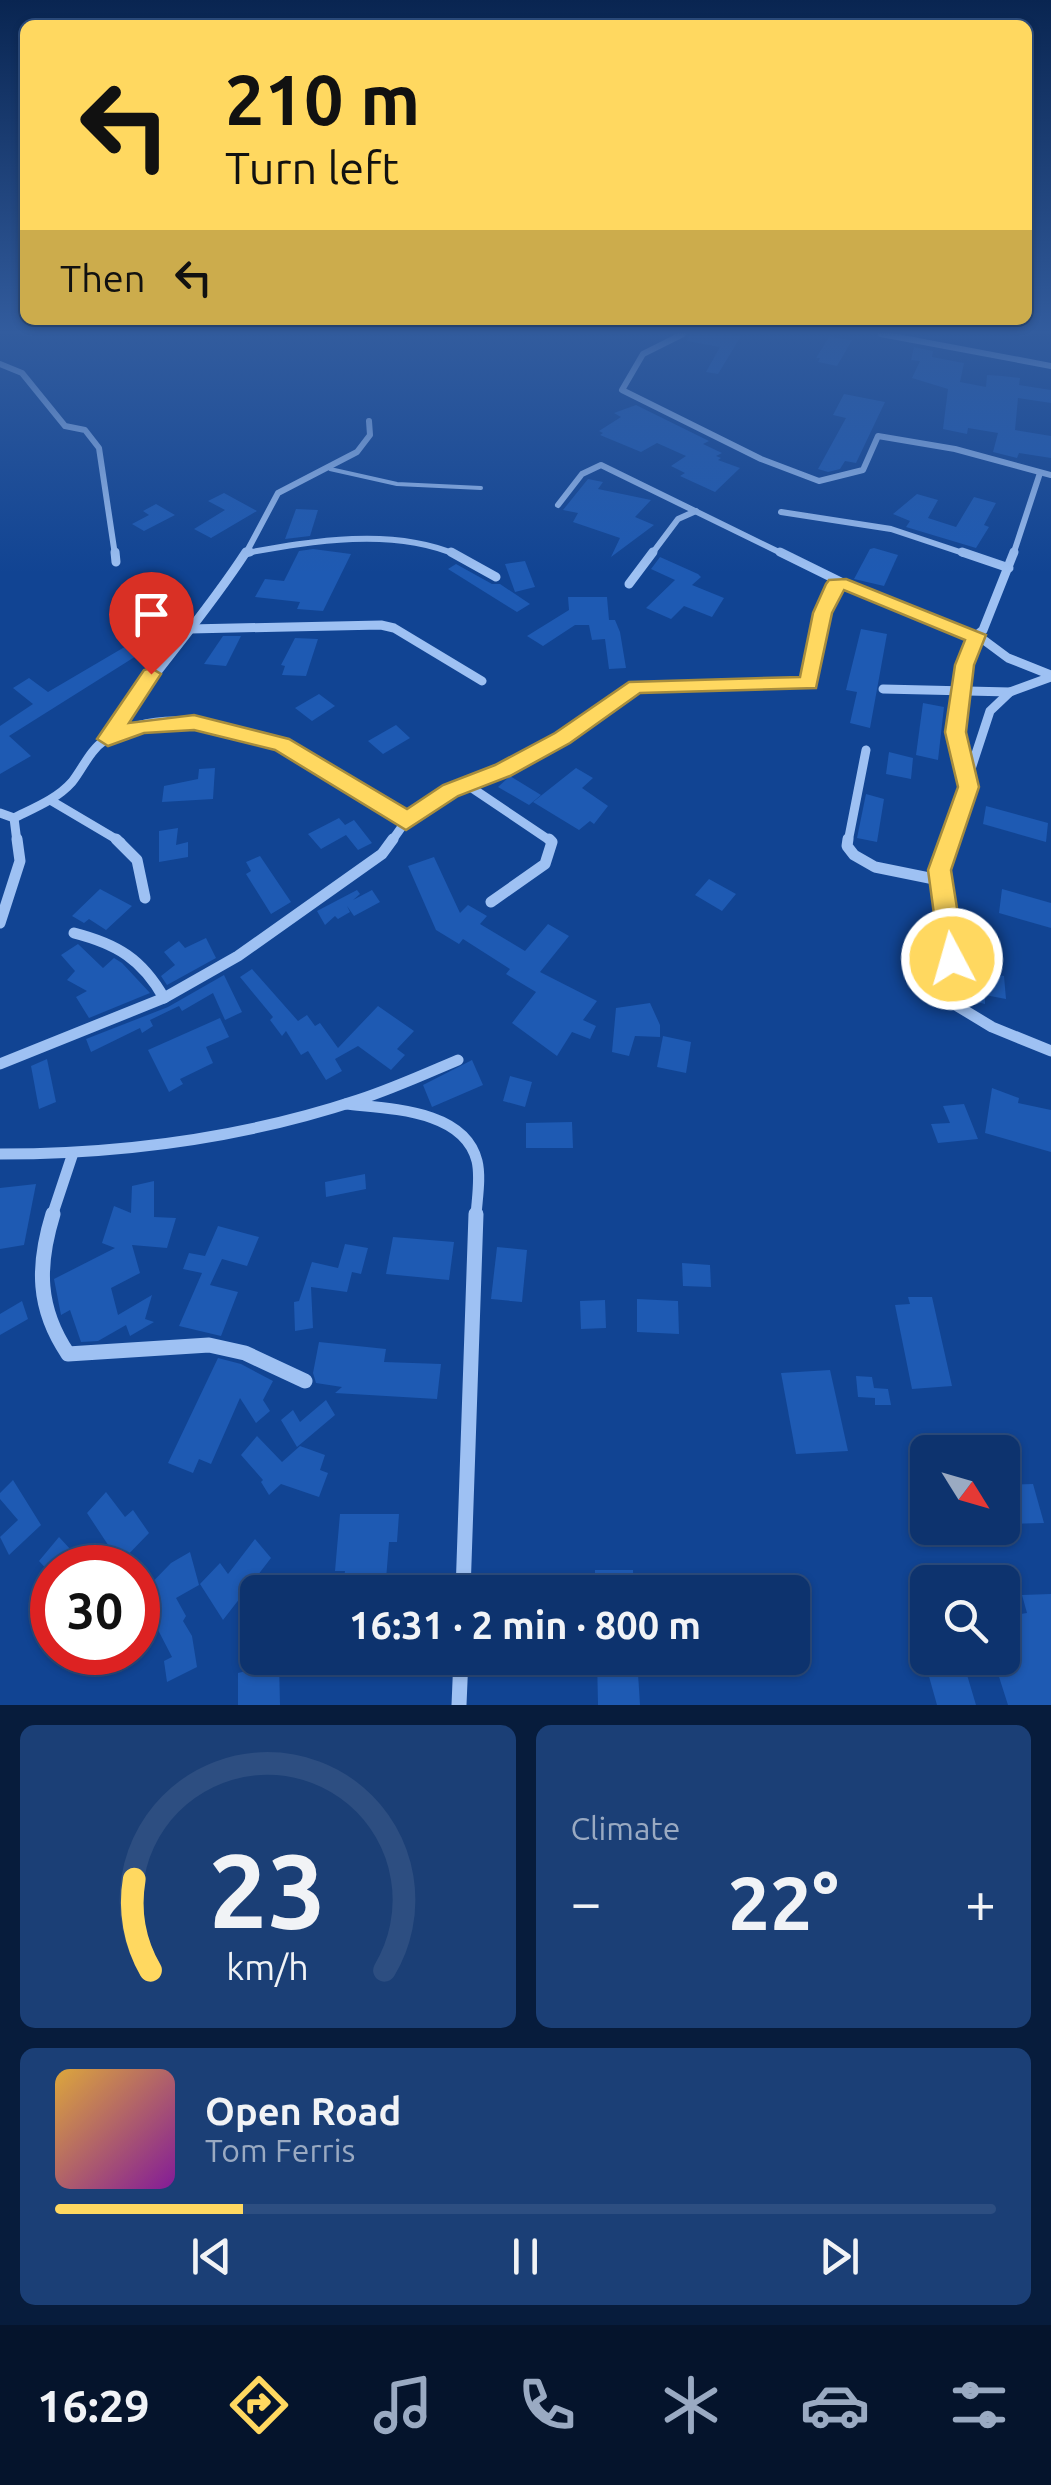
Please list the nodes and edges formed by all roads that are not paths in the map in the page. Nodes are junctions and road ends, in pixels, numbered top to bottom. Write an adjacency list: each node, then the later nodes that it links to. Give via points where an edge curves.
1 (55, 414): 12 (street, via 65,426 85,430 100,448)
2 (669, 414): 5 (street, via 819,481 863,470 878,436)
3 (368, 421): 4 (street, via 366,442)
4 (330, 469): 7 (lane, via 397,484); 11 (street, via 278,492)
5 (1040, 473): 6 (street); 13 (street)
6 (1051, 475)
7 (481, 488)
8 (558, 505): 9 (street, via 596,464)
9 (696, 511): 15 (street, via 678,519); 16 (street)
10 (781, 512): 13 (street, via 892,529)
11 (246, 553): 14 (street, via 336,542 427,546); 17 (street)
12 (116, 562)
13 (1009, 568): 18 (street)
14 (496, 577)
15 (630, 584)
16 (846, 584): 18 (street); 26 (street, via 835,584 822,613 809,684 636,687 562,738)
17 (190, 629): 20 (street, via 381,625); 24 (street)
18 (977, 635): 19 (street, via 1008,658); 22 (street)
19 (1051, 676): 23 (street)
20 (482, 681)
21 (882, 689): 22 (street)
22 (960, 690): 23 (street); 27 (street, via 956,732)
23 (1010, 692): 27 (street, via 990,711)
24 (108, 739): 28 (street); 31 (street, via 141,726 194,722 281,744)
25 (866, 750): 32 (street, via 847,846 852,855)
26 (466, 784): 31 (street); 34 (street, via 552,842 545,864)
27 (968, 787): 32 (street)
28 (50, 800): 30 (street); 33 (street, via 123,843 137,860)
29 (0, 813): 30 (street)
30 (14, 818): 35 (street, via 20,861)
31 (406, 822): 37 (street, via 382,854 238,956)
32 (939, 880): 38 (street, via 952,959 946,986 954,1004)
33 (145, 898)
34 (491, 902)
35 (0, 922)
36 (74, 934): 37 (street, via 116,944 138,959)
37 (164, 998): 40 (street)
38 (1051, 1050)
39 (458, 1060): 41 (street)
40 (0, 1064)
41 (346, 1104): 43 (street); 45 (street, via 456,1126 474,1146)
42 (0, 1154): 43 (street)
43 (72, 1156): 44 (street, via 37,1278 51,1334 68,1354 106,1357 213,1345 279,1366)
44 (305, 1382)
45 (464, 1575)
46 (460, 1675): 47 (street)
47 (459, 1705)

